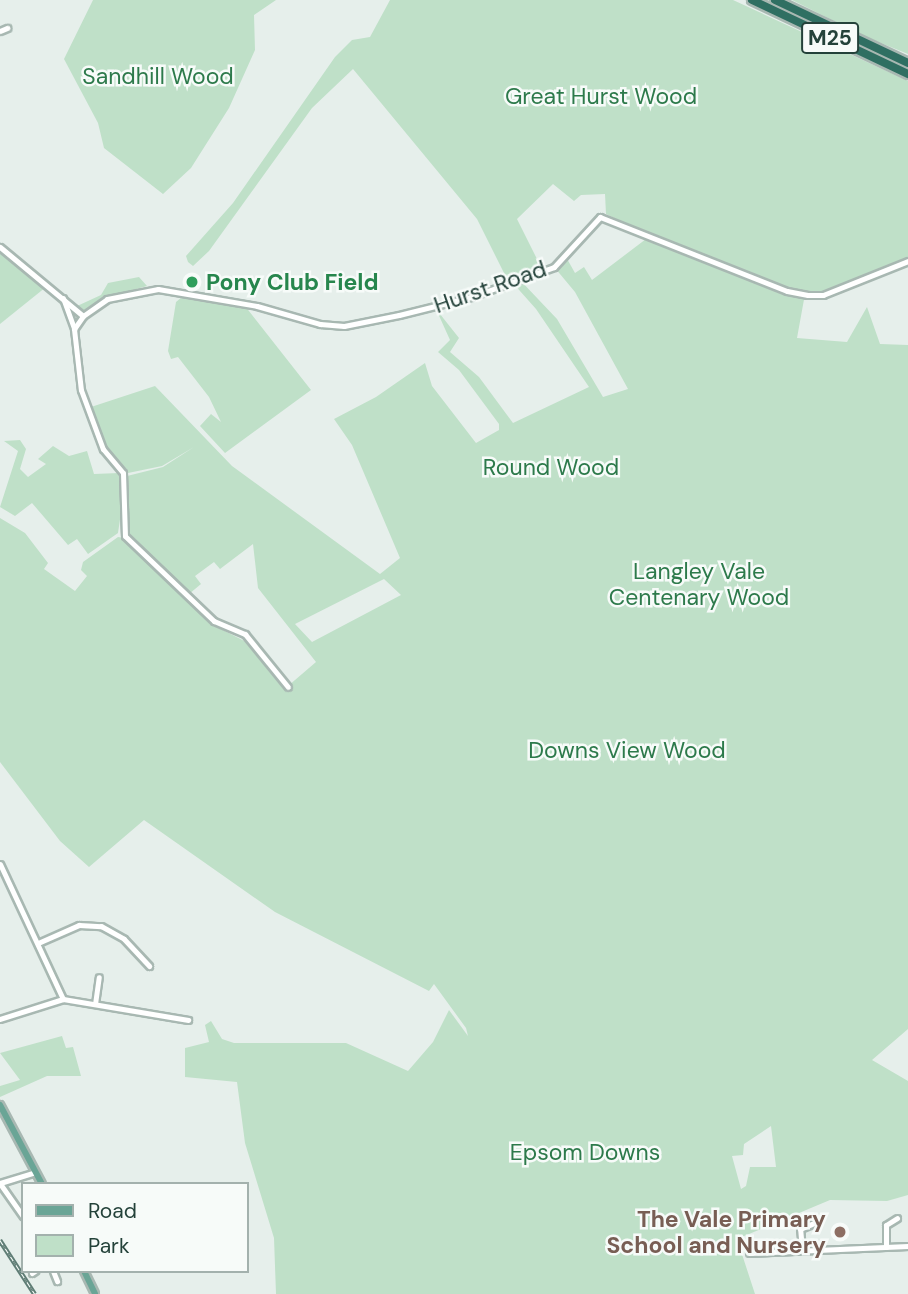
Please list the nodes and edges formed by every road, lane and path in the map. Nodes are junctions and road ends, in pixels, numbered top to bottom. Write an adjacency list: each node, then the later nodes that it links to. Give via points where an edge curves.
1 (752, 0): 6 (highway, M25)
2 (775, 0): 5 (highway, M25)
3 (7, 27): 4 (street)
4 (0, 31)
5 (908, 63)
6 (908, 74)
7 (0, 247): 9 (street)
8 (908, 261): 10 (street, Hurst Road, via 854,285 808,295 787,291 600,217 554,267 471,297 363,323 320,324 257,306 158,289 107,299)
9 (63, 298): 10 (street); 11 (street)
10 (80, 314): 11 (street); 12 (street)
11 (72, 320): 12 (street)
12 (75, 329): 13 (street, via 81,390 103,449 123,474 125,536 214,621 245,634)
13 (288, 687)
14 (0, 864): 15 (street)
15 (38, 943): 16 (street, via 79,925 101,926 124,939); 18 (street)
16 (149, 966)
17 (99, 977): 19 (street)
18 (63, 999): 19 (street); 20 (street)
19 (95, 1004): 21 (street)
20 (0, 1019)
21 (188, 1020)
22 (0, 1105): 23 (main road)
23 (35, 1172): 24 (main road); 25 (street)
24 (41, 1182)
25 (1, 1184): 26 (street)
26 (21, 1213)
27 (889, 1221): 30 (street)
28 (812, 1224): 31 (street, via 800,1229)
29 (908, 1246): 30 (street)
30 (886, 1247): 31 (street)
31 (802, 1250): 32 (street)
32 (749, 1253)
33 (54, 1273): 35 (street)
34 (85, 1273): 36 (main road)
35 (57, 1281)
36 (93, 1293)

